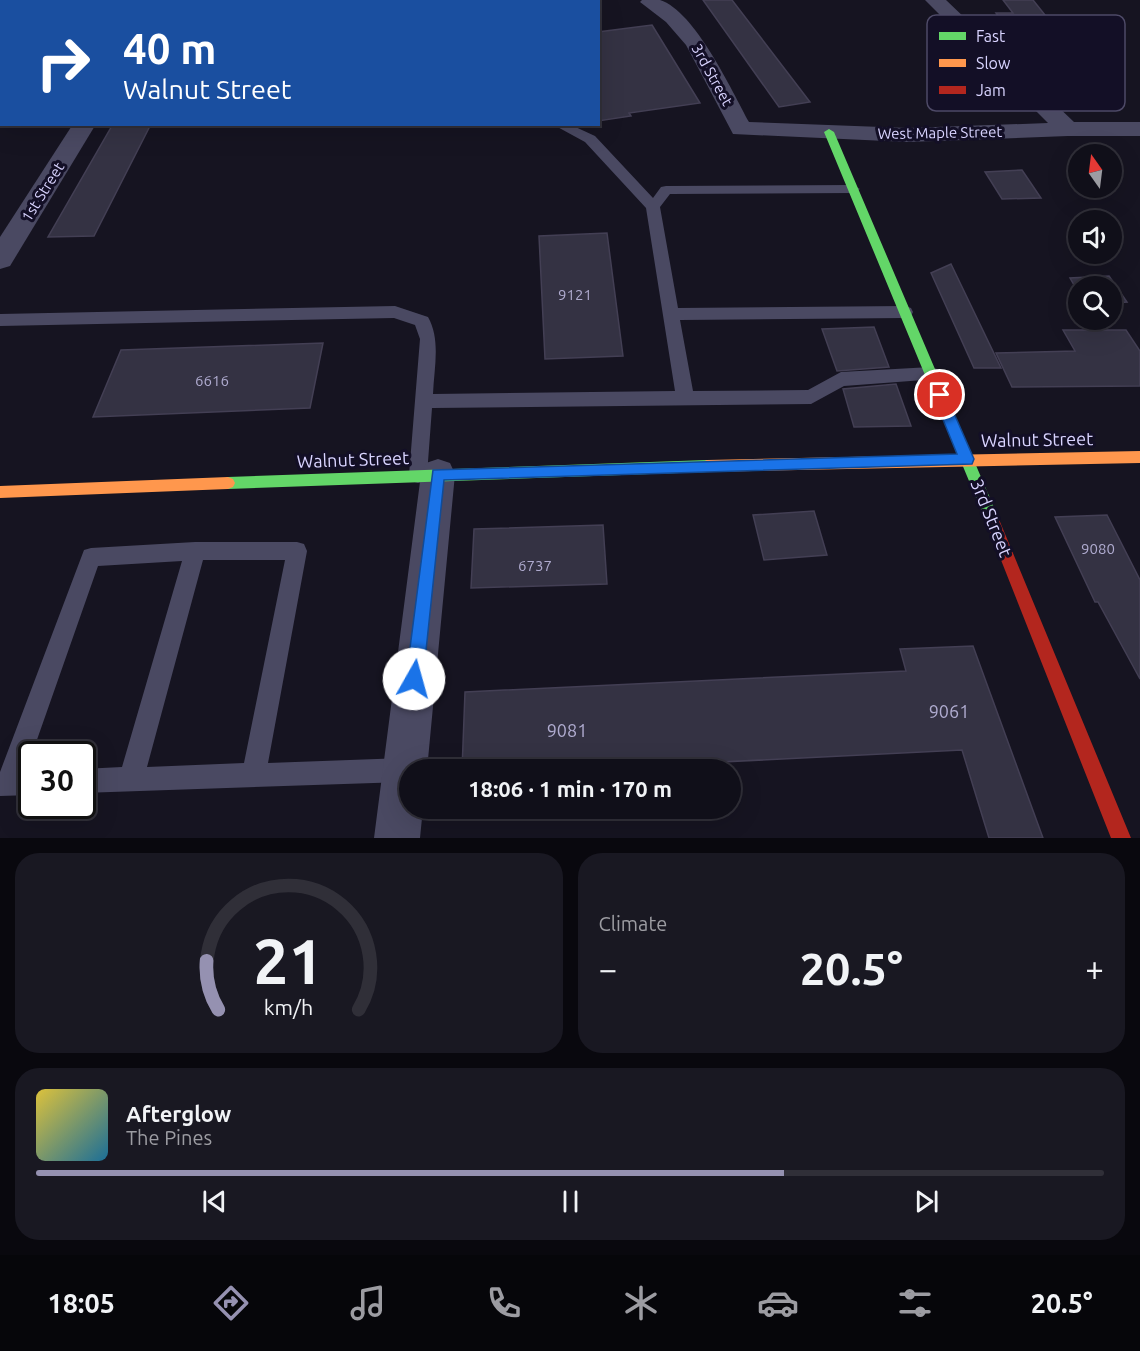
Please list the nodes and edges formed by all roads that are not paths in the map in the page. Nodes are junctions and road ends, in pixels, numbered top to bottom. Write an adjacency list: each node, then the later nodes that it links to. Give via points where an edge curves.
1 (935, 0): 3 (street)
2 (650, 2): 7 (street, 3rd Street, via 673,18 695,43)
3 (950, 15)
4 (1049, 111): 8 (street)
5 (84, 126): 13 (street, 1st Street)
6 (562, 126): 12 (lane, via 590,139)
7 (741, 129): 10 (street, West Maple Street)
8 (1068, 129): 9 (street, West Maple Street); 10 (street, West Maple Street, via 908,135)
9 (1140, 129)
10 (829, 132): 11 (street, 3rd Street)
11 (853, 189): 12 (lane, via 666,190); 14 (street, 3rd Street)
12 (653, 207): 15 (lane)
13 (0, 260)
14 (905, 312): 15 (lane); 17 (street, 3rd Street)
15 (670, 314): 18 (lane)
16 (0, 320): 19 (lane, via 395,312 422,321 428,339)
17 (931, 374): 18 (lane, via 841,379 811,397); 21 (street, 3rd Street)
18 (685, 398): 19 (lane)
19 (423, 401): 22 (lane)
20 (1140, 457): 21 (street, Walnut Street)
21 (967, 459): 22 (street, Walnut Street); 33 (street, 3rd Street)
22 (428, 475): 23 (street, Walnut Street); 25 (street)
23 (0, 492)
24 (195, 551): 27 (lane, via 297,551); 28 (lane); 30 (lane, via 91,557)
25 (405, 759)
26 (399, 770): 27 (lane)
27 (254, 774): 28 (lane)
28 (131, 779): 29 (lane)
29 (96, 780)
30 (13, 784)
31 (399, 819): 32 (street)
32 (397, 838)
33 (1121, 838)

